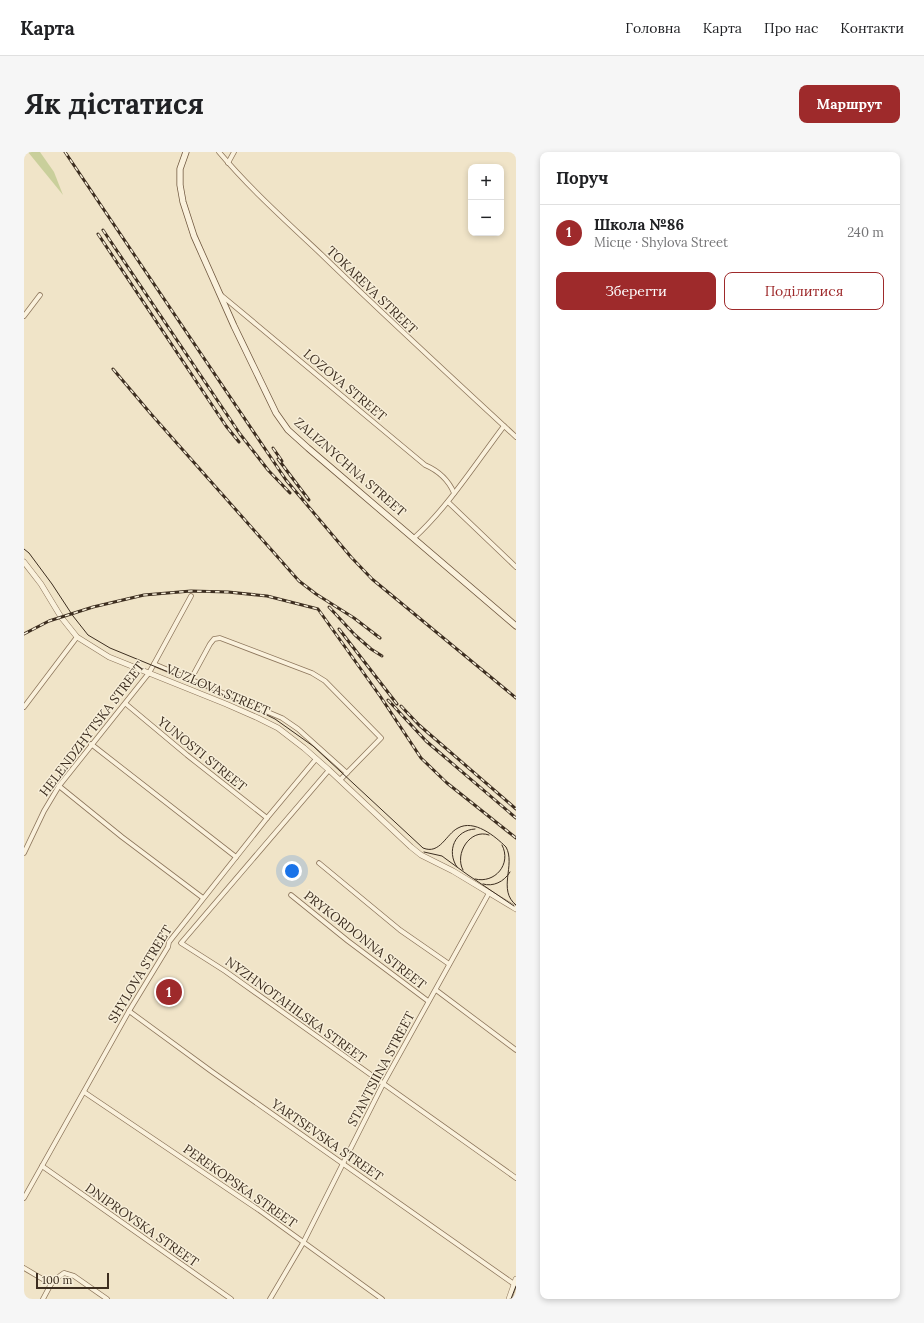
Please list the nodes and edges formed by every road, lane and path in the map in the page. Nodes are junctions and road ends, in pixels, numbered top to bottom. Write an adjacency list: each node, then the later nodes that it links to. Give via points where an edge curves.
1 (186, 152): 5 (main road, ZALIZNYCHNA STREET, via 180,169 183,202 194,236)
2 (219, 152): 4 (street, TOKAREVA STREET)
3 (234, 152): 4 (street)
4 (228, 163): 8 (street, TOKAREVA STREET, via 393,324)
5 (220, 294): 10 (street, LOZOVA STREET, via 425,465 440,473 448,480); 12 (main road, ZALIZNYCHNA STREET, via 276,413 288,430)
6 (40, 295): 7 (street)
7 (24, 316)
8 (504, 426): 9 (street, TOKAREVA STREET); 10 (street)
9 (516, 437)
10 (454, 493): 11 (street)
11 (448, 502): 12 (street, via 431,523); 14 (street)
12 (414, 538): 16 (main road, ZALIZNYCHNA STREET)
13 (24, 562): 17 (street)
14 (516, 567)
15 (191, 596): 18 (street, HELENDZHYTSKA STREET)
16 (516, 626)
17 (77, 637): 19 (street, VUZLOVA STREET, via 109,656); 22 (street)
18 (154, 664): 19 (street, HELENDZHYTSKA STREET); 20 (street)
19 (149, 673): 21 (street, HELENDZHYTSKA STREET); 24 (street, VUZLOVA STREET, via 266,721 283,731)
20 (191, 679): 26 (street, via 282,718); 26 (street, via 210,644 214,639 220,638 312,673 325,681 381,738)
21 (126, 704): 23 (street, HELENDZHYTSKA STREET); 29 (street, YUNOSTI STREET)
22 (24, 707)
23 (91, 744): 28 (street, HELENDZHYTSKA STREET); 31 (street)
24 (316, 759): 25 (street, VUZLOVA STREET); 29 (street, SHYLOVA STREET)
25 (329, 770): 27 (street, VUZLOVA STREET); 37 (street, SHYLOVA STREET)
26 (347, 773): 27 (street)
27 (340, 780): 33 (street, VUZLOVA STREET, via 421,855)
28 (59, 786): 30 (street, HELENDZHYTSKA STREET); 35 (street)
29 (267, 818): 31 (street, SHYLOVA STREET)
30 (24, 853)
31 (236, 857): 35 (street, SHYLOVA STREET)
32 (319, 863): 38 (street, via 400,930)
33 (489, 893): 36 (street, VUZLOVA STREET); 38 (street, STANTSIINA STREET)
34 (291, 895): 40 (street, PRYKORDONNA STREET)
35 (203, 898): 41 (street, SHYLOVA STREET, via 169,942)
36 (516, 909)
37 (181, 943): 43 (street, NYZHNOTAHILSKA STREET, via 225,971)
38 (449, 964): 39 (street, STANTSIINA STREET)
39 (436, 990): 40 (street, STANTSIINA STREET); 42 (street, PRYKORDONNA STREET)
40 (428, 1001): 43 (street, STANTSIINA STREET)
41 (129, 1011): 44 (street, SHYLOVA STREET); 45 (street, YARTSEVSKA STREET)
42 (516, 1050)
43 (383, 1084): 45 (street, STANTSIINA STREET); 47 (street, NYZHNOTAHILSKA STREET)
44 (84, 1092): 46 (street, SHYLOVA STREET); 49 (street, PEREKOPSKA STREET, via 259,1210)
45 (343, 1163): 49 (street, STANTSIINA STREET); 51 (street, YARTSEVSKA STREET)
46 (42, 1166): 48 (street, SHYLOVA STREET); 55 (street, DNIPROVSKA STREET)
47 (516, 1178)
48 (24, 1198)
49 (303, 1243): 56 (street, STANTSIINA STREET); 57 (street, PEREKOPSKA STREET)
50 (24, 1268): 52 (street)
51 (515, 1281): 58 (street)
52 (51, 1284): 53 (street); 54 (street, via 64,1273 74,1276)
53 (43, 1299)
54 (107, 1299)
55 (231, 1299)
56 (270, 1299)
57 (382, 1299)
58 (509, 1299)

